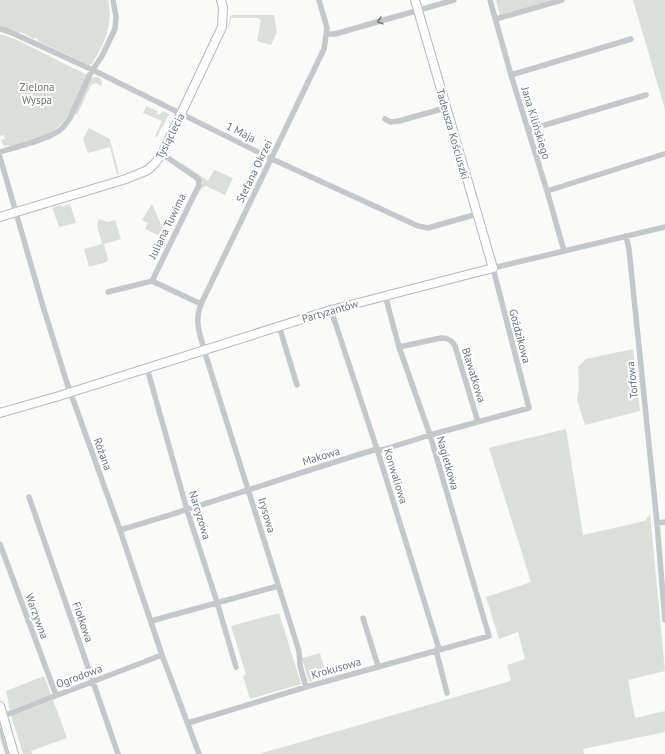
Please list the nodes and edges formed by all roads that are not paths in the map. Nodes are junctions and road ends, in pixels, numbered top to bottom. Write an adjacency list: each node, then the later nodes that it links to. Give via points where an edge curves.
1 (113, 0): 13 (street, via 115,29)
2 (221, 0): 17 (street, Tysiąclecia, via 222,27)
3 (319, 0): 11 (street, Stefana Okrzei)
4 (415, 0): 8 (street, Tadeusza Kościuszki)
5 (454, 0): 8 (street)
6 (490, 0): 9 (street, Jana Kilińskiego)
7 (562, 0): 9 (street)
8 (418, 10): 11 (street, one-way to 11, via 335,34); 16 (street, Tadeusza Kościuszki)
9 (496, 19): 14 (street, Jana Kilińskiego)
10 (0, 29): 13 (street, 1 Maja)
11 (327, 34): 24 (street, Stefana Okrzei, via 324,49)
12 (631, 39): 14 (street)
13 (93, 70): 17 (street, 1 Maja); 20 (street, via 62,129 53,135)
14 (511, 75): 19 (street, Jana Kilińskiego)
15 (646, 95): 19 (street)
16 (446, 108): 18 (street, via 399,121 390,122); 27 (street, Tadeusza Kościuszki)
17 (181, 114): 21 (street, Tysiąclecia); 24 (street, 1 Maja)
18 (385, 119)
19 (528, 130): 25 (street, Jana Kilińskiego)
20 (0, 152)
21 (162, 154): 26 (street, Tysiąclecia, via 148,170 134,176); 33 (street, Juliana Tuwima, via 197,178 199,184)
22 (664, 154): 25 (street)
23 (0, 157): 26 (street, Różana)
24 (272, 159): 27 (street, 1 Maja, via 418,226 428,228); 36 (street, Stefana Okrzei)
25 (547, 191): 31 (street, Jana Kilińskiego)
26 (16, 212): 28 (street, Tysiąclecia); 43 (street, Różana)
27 (477, 214): 32 (street, Tadeusza Kościuszki)
28 (0, 217)
29 (665, 227): 30 (street, Partyzantów)
30 (626, 236): 31 (street, Partyzantów); 53 (street, Torfowa)
31 (564, 251): 32 (street, Partyzantów)
32 (493, 268): 35 (street, Partyzantów); 44 (street, Goździkowa)
33 (152, 281): 34 (street); 36 (street)
34 (108, 292)
35 (385, 296): 37 (street, Partyzantów); 39 (street, Nagietkowa)
36 (201, 304): 40 (street, Stefana Okrzei, via 197,322)
37 (331, 310): 38 (street, Partyzantów); 48 (street, Konwaliowa)
38 (279, 326): 40 (street, Partyzantów); 42 (street)
39 (400, 347): 46 (street, Bławatkowa, via 441,338 451,340); 47 (street, Nagietkowa)
40 (204, 350): 41 (street, Partyzantów); 49 (street, Irysowa)
41 (147, 368): 43 (street, Partyzantów); 51 (street, Narcyzowa)
42 (297, 385)
43 (71, 392): 45 (street, Partyzantów); 54 (street, Różana)
44 (529, 408): 46 (street, Makowa)
45 (0, 413)
46 (478, 422): 47 (street, Makowa)
47 (430, 434): 48 (street, Makowa, via 382,450); 61 (street, Nagietkowa)
48 (377, 448): 49 (street, Makowa); 62 (street, Konwaliowa)
49 (248, 489): 51 (street, Makowa); 56 (street, Irysowa)
50 (29, 497): 66 (street, Fiołkowa)
51 (187, 510): 54 (street, Makowa); 57 (street, Narcyzowa)
52 (665, 522): 53 (street)
53 (657, 523): 59 (street, Torfowa)
54 (120, 530): 60 (street, Różana)
55 (0, 544): 69 (street, Warzywna)
56 (278, 586): 57 (street); 67 (street, Irysowa, via 299,651)
57 (217, 602): 60 (street); 65 (street, Narcyzowa)
58 (363, 618): 64 (street)
59 (665, 620)
60 (151, 621): 63 (street, Różana)
61 (489, 636): 62 (street, Krokusowa)
62 (438, 650): 64 (street, Krokusowa); 68 (street, Konwaliowa)
63 (162, 655): 66 (street, Ogrodowa); 72 (street, Różana)
64 (378, 666): 67 (street, Krokusowa)
65 (236, 667)
66 (93, 681): 69 (street, Ogrodowa); 74 (street, Fiołkowa)
67 (306, 686): 72 (street, Krokusowa)
68 (447, 693)
69 (56, 695): 71 (street, Ogrodowa)
70 (0, 706): 71 (street)
71 (3, 716): 73 (street)
72 (188, 723): 75 (street, Różana)
73 (14, 754)
74 (118, 754)
75 (199, 754)

